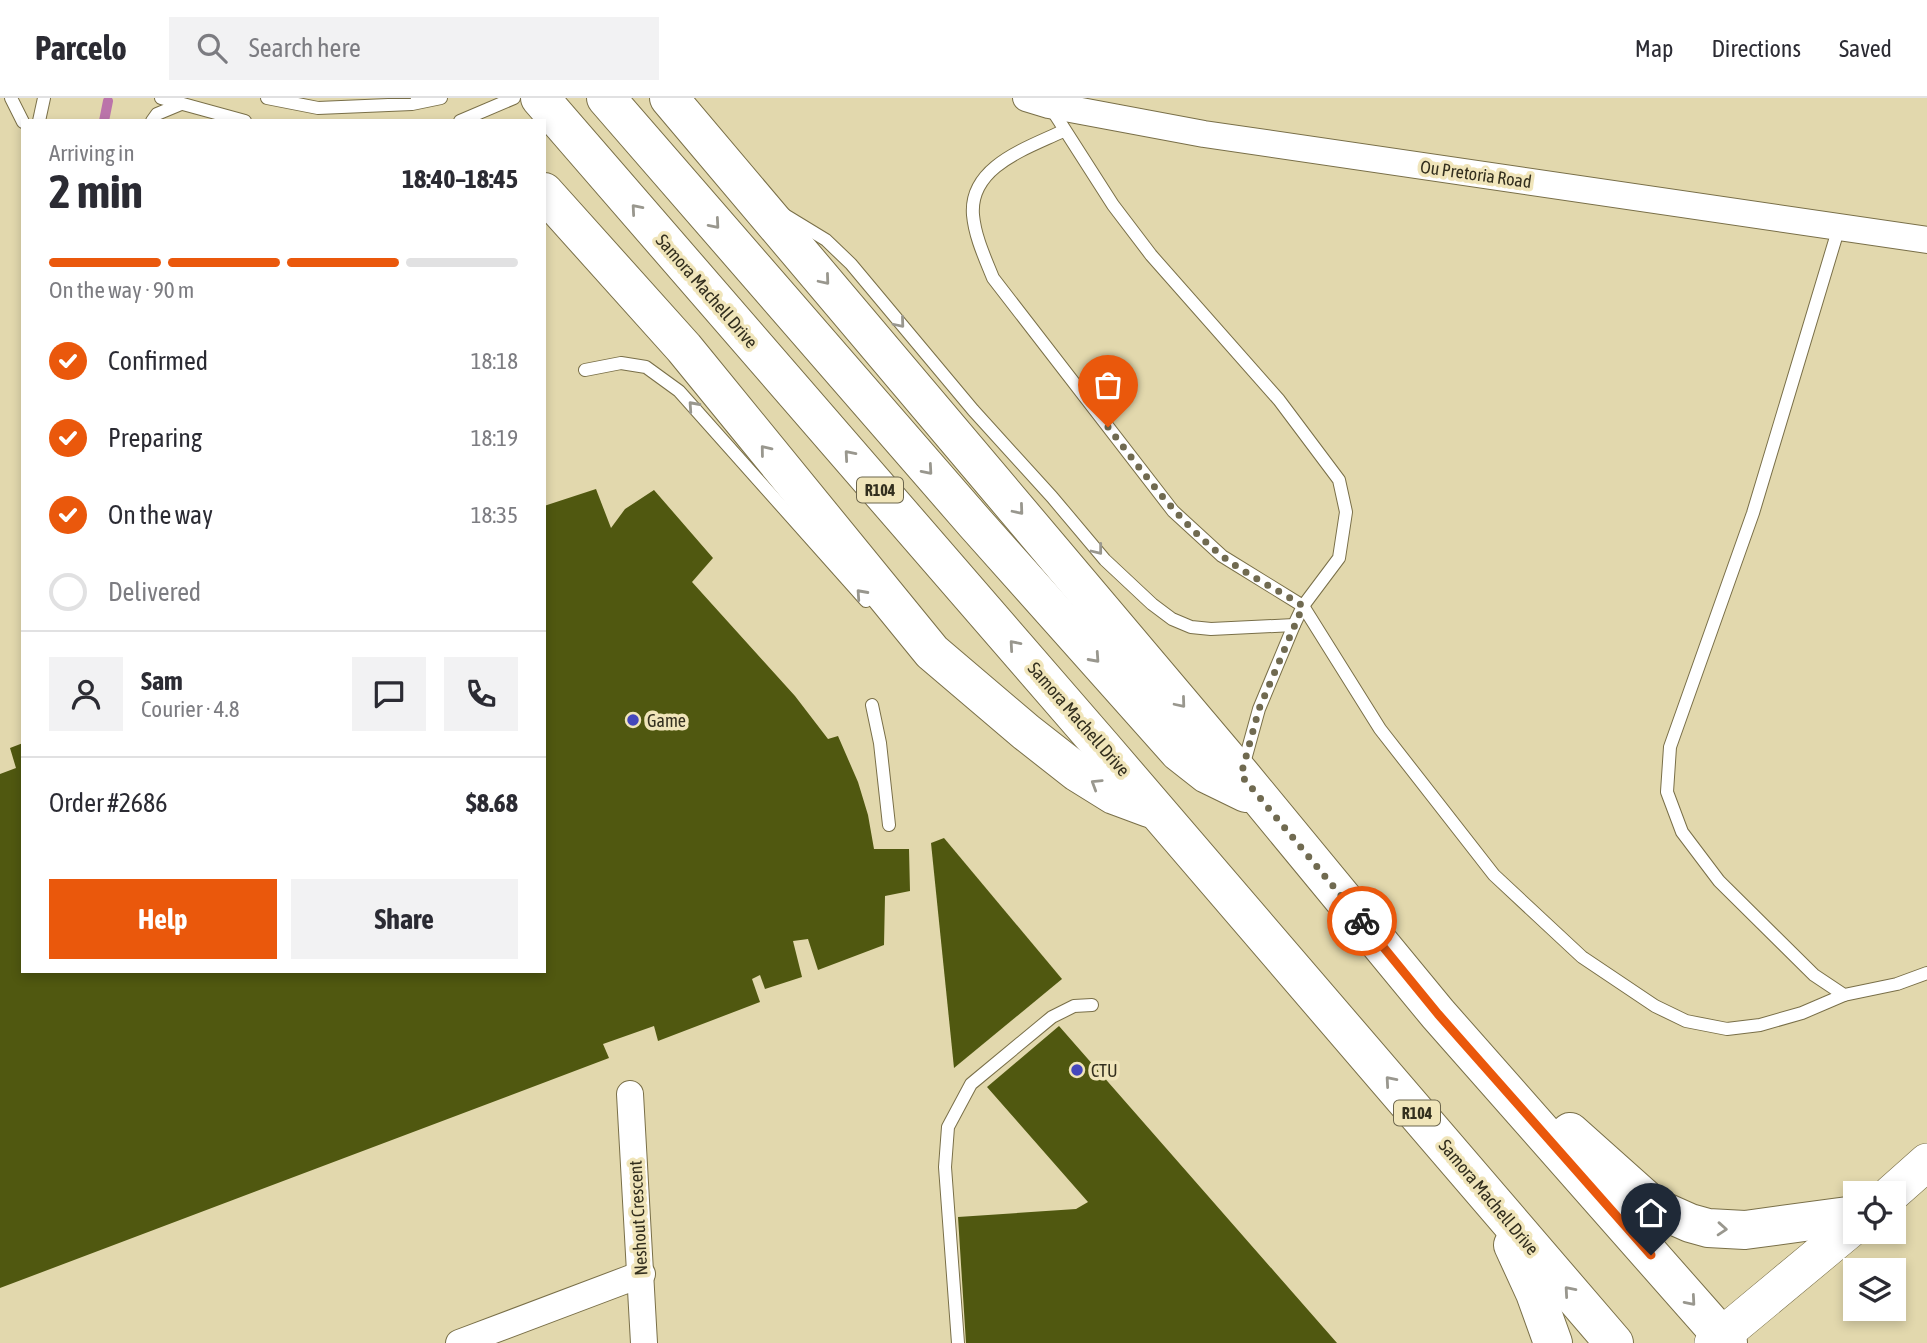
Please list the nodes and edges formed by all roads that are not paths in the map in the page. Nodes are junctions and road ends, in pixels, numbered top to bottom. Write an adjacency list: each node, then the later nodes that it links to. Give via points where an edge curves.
1 (11, 98): 12 (lane)
2 (44, 98): 13 (lane)
3 (161, 98): 11 (lane)
4 (267, 98): 5 (lane, via 318,108 412,104)
5 (440, 98)
6 (514, 98): 16 (lane)
7 (540, 98): 30 (main road, Samora Machell Drive / R104, one-way to 7)
8 (606, 98): 29 (main road, one-way to 29, via 1179,752 1207,774)
9 (669, 98): 19 (main road)
10 (1037, 102): 17 (lane); 20 (street, Ou Pretoria Road, via 1204,134)
11 (181, 104): 14 (lane); 15 (lane)
12 (22, 119)
13 (39, 119)
14 (153, 119)
15 (237, 119)
16 (465, 119)
17 (1063, 131): 23 (lane, via 1112,205 1279,400 1339,480 1346,512 1339,558); 23 (lane, via 996,165 974,200 979,242 993,278 1174,511 1222,556)
18 (546, 194): 27 (main road, one-way to 18, via 684,348)
19 (758, 200): 25 (lane, one-way to 25, via 826,240 851,264 1105,560 1152,604 1191,627); 29 (main road, one-way to 29)
20 (1839, 227): 21 (street, Ou Pretoria Road); 33 (lane, via 1753,513 1670,747 1667,792 1682,832 1719,881 1814,975)
21 (1927, 240)
22 (584, 370): 24 (lane, one-way to 22, via 679,391 646,367 621,363)
23 (1303, 606): 25 (lane); 33 (lane, via 1381,729 1494,875 1582,957 1655,1006 1686,1021 1727,1029 1802,1013)
24 (878, 612)
25 (1294, 625): 29 (lane, via 1259,709)
26 (897, 631): 27 (lane)
27 (932, 652): 30 (main road, one-way to 27, via 1114,796 1077,772)
28 (872, 705): 31 (lane)
29 (1252, 788): 35 (main road)
30 (1158, 811): 39 (main road, Samora Machell Drive / R104, one-way to 30)
31 (889, 825)
32 (1927, 973): 33 (lane)
33 (1844, 995)
34 (1092, 1005): 46 (lane, via 1074,1006 1052,1017 971,1084 948,1127 945,1167)
35 (1438, 1014): 40 (main road, one-way to 40, via 1654,1207 1707,1228 1745,1230); 43 (main road, one-way to 43)
36 (630, 1094): 42 (street, Neshout Crescent)
37 (1927, 1162): 38 (main road)
38 (1906, 1181)
39 (1492, 1200): 47 (main road); 48 (main road, Samora Machell Drive / R104, one-way to 39)
40 (1843, 1217)
41 (1843, 1235): 43 (main road)
42 (642, 1274): 44 (street); 45 (street, Neshout Crescent)
43 (1721, 1341)
44 (459, 1343)
45 (644, 1343)
46 (958, 1343)
47 (1553, 1343)
48 (1614, 1343)

